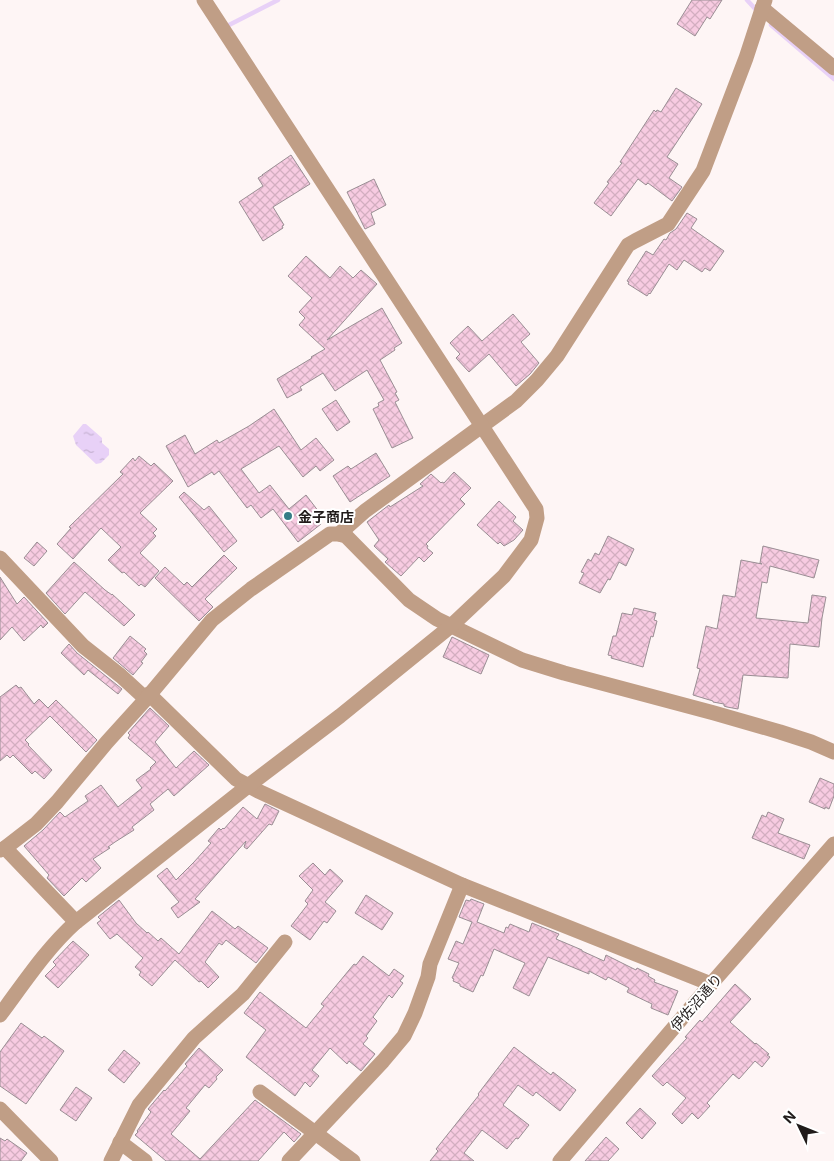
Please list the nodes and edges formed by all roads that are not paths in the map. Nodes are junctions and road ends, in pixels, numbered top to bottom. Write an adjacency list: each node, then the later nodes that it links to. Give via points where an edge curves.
1 (204, 0): 4 (street)
2 (763, 4): 3 (street); 4 (street, via 704,171 668,224 628,246 557,356 537,380 516,401)
3 (834, 68)
4 (481, 426): 5 (street, via 365,511); 7 (street, via 536,509 537,518 531,540 504,576)
5 (339, 534): 7 (street, via 346,536 409,600); 8 (street, via 330,534 322,539 212,620)
6 (0, 558): 8 (street, via 83,646)
7 (451, 626): 9 (street, via 522,660 780,732); 10 (street)
8 (148, 697): 10 (street, via 236,779); 12 (street, via 36,824)
9 (834, 752)
10 (248, 786): 13 (street); 14 (street)
11 (834, 844): 16 (street, 伊佐沼通り)
12 (2, 849): 14 (street)
13 (462, 885): 16 (street); 20 (street, via 404,1036)
14 (76, 922): 17 (street, via 50,949)
15 (285, 942): 21 (street, via 242,994 194,1038 139,1105)
16 (711, 984): 27 (street, 伊佐沼通り)
17 (0, 1015)
18 (260, 1092): 20 (street)
19 (0, 1109): 22 (street)
20 (316, 1132): 25 (street); 26 (street)
21 (120, 1142): 23 (street); 24 (street)
22 (50, 1161)
23 (111, 1161)
24 (145, 1161)
25 (289, 1161)
26 (353, 1161)
27 (560, 1161)

